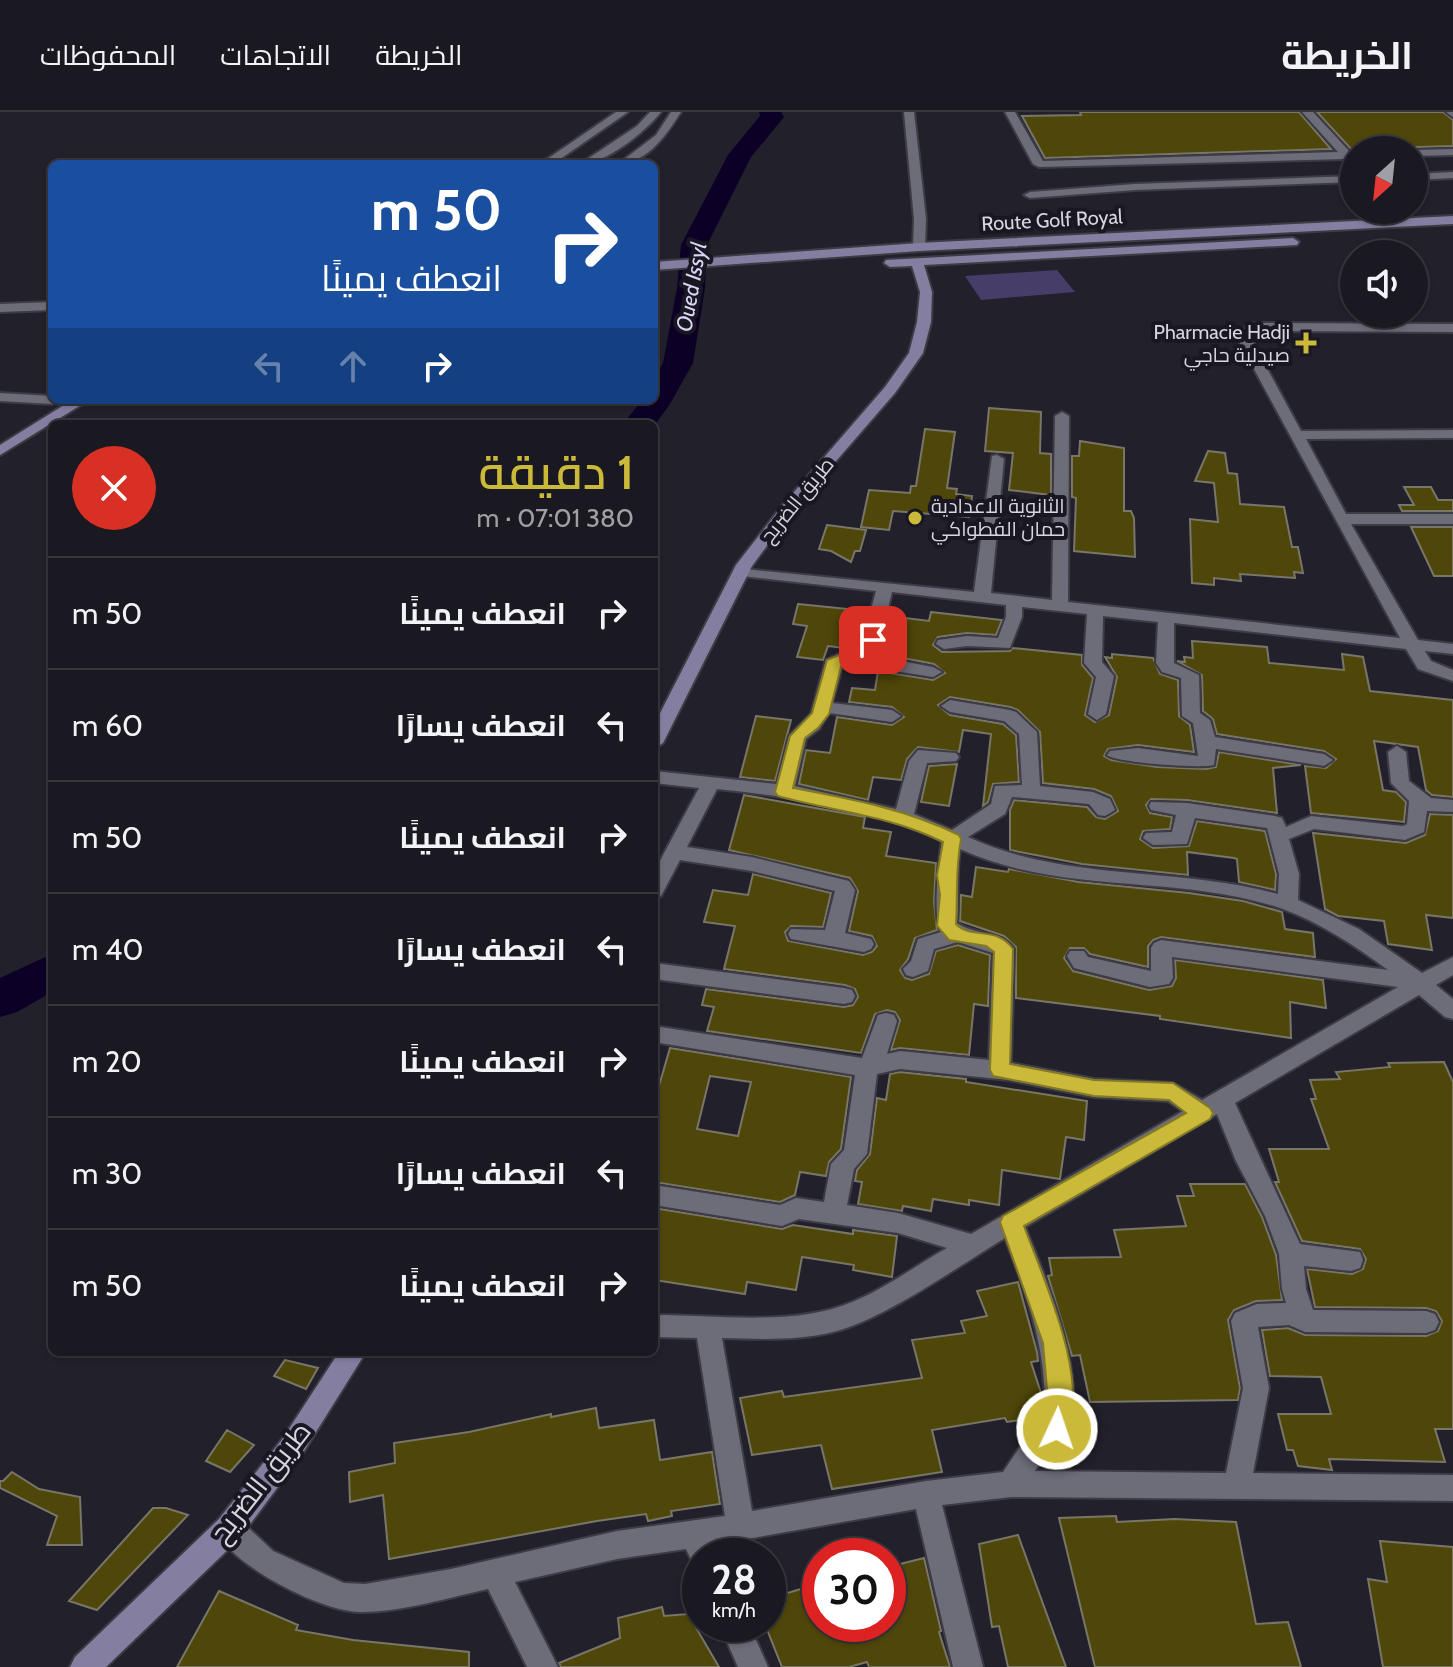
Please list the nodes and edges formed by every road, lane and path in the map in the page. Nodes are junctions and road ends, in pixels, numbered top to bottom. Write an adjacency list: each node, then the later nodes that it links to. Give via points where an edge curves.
1 (623, 112): 14 (street)
2 (656, 112): 7 (street)
3 (676, 112): 9 (street)
4 (909, 112): 26 (street, via 920,219)
5 (1010, 112): 18 (street, via 1039,164)
6 (1307, 112): 8 (street)
7 (621, 141): 9 (street); 12 (street)
8 (1340, 146)
9 (649, 147): 17 (street)
10 (1453, 152): 11 (street)
11 (1428, 153)
12 (601, 155): 15 (street); 16 (street)
13 (1340, 158): 18 (street)
14 (552, 160)
15 (593, 160)
16 (620, 160)
17 (630, 160)
18 (1116, 162): 22 (street)
19 (1453, 175): 20 (street)
20 (1428, 176)
21 (1340, 180): 22 (street)
22 (1135, 187): 23 (street)
23 (1030, 195)
24 (1453, 220): 26 (street, Route Golf Royal)
25 (1453, 234): 26 (street, Route Golf Royal)
26 (918, 254): 28 (street, Route Golf Royal); 45 (street, طريق الضريح, via 926,292 916,353)
27 (658, 266): 28 (street, Route Golf Royal)
28 (735, 267): 29 (street, Route Golf Royal)
29 (658, 277)
30 (48, 306): 31 (street)
31 (0, 308)
32 (1453, 328): 40 (street, via 1245,330 1242,334)
33 (0, 397): 34 (street)
34 (48, 400)
35 (75, 404): 37 (street)
36 (1062, 416): 49 (street)
37 (50, 420)
38 (48, 421): 41 (street)
39 (1453, 434): 40 (street)
40 (1295, 435): 43 (street)
41 (0, 451)
42 (997, 459): 47 (street)
43 (1341, 519): 44 (street); 53 (street)
44 (1453, 519)
45 (741, 571): 46 (street); 62 (street, طريق الضريح)
46 (885, 586): 47 (street); 55 (street, via 870,646)
47 (982, 597): 48 (street)
48 (1014, 600): 49 (street); 52 (street, via 1004,644)
49 (1060, 605): 50 (street)
50 (1095, 610): 51 (street); 60 (street, via 1093,663 1105,676)
51 (1166, 617): 53 (street); 63 (street, via 1165,663 1190,675 1191,716 1201,720)
52 (944, 644)
53 (1413, 645): 54 (street); 57 (street, via 1424,665)
54 (1453, 649)
55 (846, 656): 56 (street); 59 (street, via 835,660)
56 (933, 672)
57 (1453, 676)
58 (950, 706): 70 (street, via 1010,716 1026,729 1031,786)
59 (822, 707): 61 (street); 71 (street, via 813,725 798,736)
60 (1097, 714)
61 (892, 716)
62 (658, 735)
63 (1207, 742): 65 (street, via 1207,761 1196,764); 67 (street)
64 (1397, 752): 72 (street, via 1400,783)
65 (1116, 755)
66 (950, 757): 77 (street, via 924,754 918,761)
67 (1324, 760)
68 (658, 777): 69 (street)
69 (711, 783): 71 (street); 81 (street)
70 (1027, 791): 76 (street, via 1093,798); 80 (street, via 1002,790 997,812)
71 (784, 792): 77 (street)
72 (1424, 803): 74 (street); 78 (street, via 1417,804 1417,827 1405,833 1311,822)
73 (1158, 806): 75 (street)
74 (1453, 806)
75 (1187, 809): 78 (street, via 1275,823); 79 (street, via 1180,839)
76 (1105, 810)
77 (903, 818): 80 (street)
78 (1279, 834): 83 (street, via 1289,874)
79 (1153, 838)
80 (952, 839): 83 (street, via 1019,864); 85 (street, via 947,926)
81 (674, 852): 82 (street); 86 (street, via 842,886)
82 (658, 883)
83 (1288, 903): 92 (street, via 1326,921)
84 (798, 934): 86 (street)
85 (956, 935): 90 (street, via 925,944 921,966); 98 (street, via 991,940 1004,949)
86 (833, 938): 87 (street)
87 (864, 944)
88 (1077, 956): 92 (street, via 1081,963 1150,979 1162,978 1161,948)
89 (1453, 965): 92 (street)
90 (913, 969)
91 (658, 972): 93 (street)
92 (1420, 982): 94 (street); 99 (street)
93 (844, 996)
94 (1453, 1011)
95 (886, 1021): 97 (street)
96 (658, 1035): 97 (street)
97 (867, 1068): 98 (street, via 900,1060); 101 (street, via 855,1154 843,1164)
98 (1000, 1070): 99 (street, via 1094,1088 1173,1092)
99 (1213, 1107): 102 (street); 104 (street, via 1248,1161)
100 (658, 1196): 101 (street, via 782,1216 796,1208)
101 (834, 1213): 103 (street, via 898,1223)
102 (1011, 1222): 103 (street); 111 (street, via 1055,1343 1060,1401 1057,1429 1039,1441)
103 (974, 1245): 108 (street, via 835,1320 791,1328)
104 (1291, 1254): 105 (street); 106 (street, via 1301,1309)
105 (1351, 1260)
106 (1293, 1314): 107 (street, via 1305,1321); 112 (street, via 1250,1316 1244,1321 1256,1388)
107 (1426, 1322)
108 (707, 1325): 109 (street); 115 (street)
109 (658, 1326)
110 (350, 1356): 116 (street, طريق الضريح, via 292,1447)
111 (1011, 1484): 112 (street); 114 (street)
112 (1237, 1485): 113 (street)
113 (1453, 1488)
114 (926, 1494): 115 (street); 124 (street)
115 (740, 1527): 117 (street)
116 (229, 1529): 119 (street, via 263,1561 343,1597 401,1593); 121 (street, طريق الضريح)
117 (715, 1538)
118 (682, 1545): 119 (street, via 617,1545)
119 (495, 1572): 122 (street)
120 (742, 1642): 123 (street)
121 (85, 1667)
122 (543, 1667)
123 (753, 1667)
124 (968, 1667)

